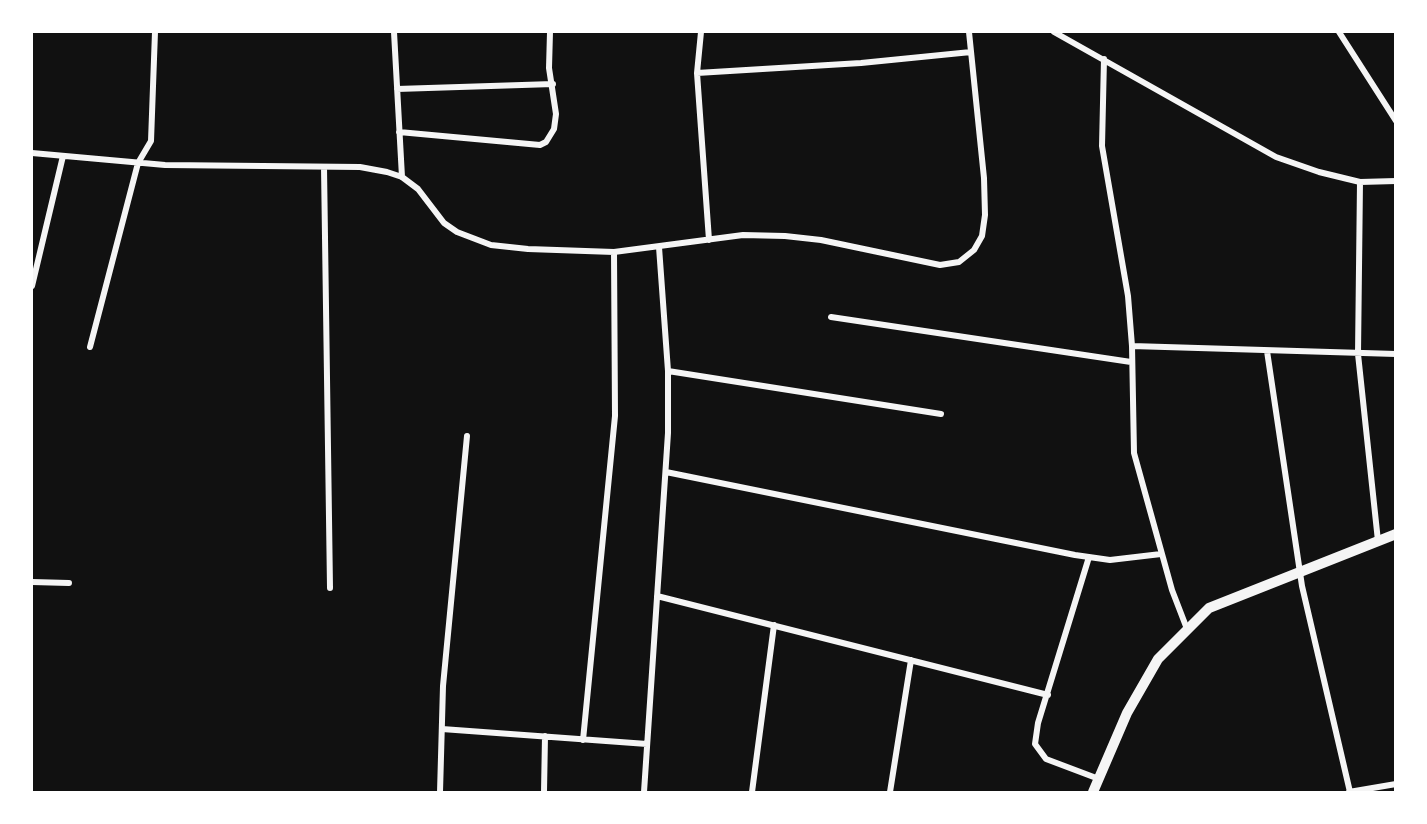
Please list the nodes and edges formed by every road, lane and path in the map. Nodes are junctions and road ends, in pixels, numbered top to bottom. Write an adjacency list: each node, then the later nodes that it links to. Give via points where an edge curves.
1 (155, 32): 17 (street, via 151,141)
2 (394, 32): 12 (street)
3 (550, 32): 11 (street)
4 (701, 32): 10 (street)
5 (969, 32): 8 (street)
6 (1053, 32): 9 (street)
7 (1339, 32): 13 (street)
8 (971, 52): 10 (street); 22 (street, via 985,215 975,250 959,262 940,265 785,236 743,235)
9 (1104, 59): 21 (street, via 1276,157); 27 (street, via 1102,146 1128,296)
10 (698, 73): 22 (street)
11 (553, 84): 12 (street); 14 (street, via 554,129 540,145)
12 (397, 89): 14 (street)
13 (1395, 121)
14 (399, 132): 19 (street)
15 (32, 153): 16 (street)
16 (63, 156): 17 (street); 25 (street)
17 (138, 163): 18 (street); 28 (street)
18 (324, 167): 19 (street, via 360,167); 44 (street)
19 (402, 177): 24 (street, via 418,189 444,223 472,240 528,249)
20 (1395, 181): 21 (street)
21 (1360, 182): 30 (street)
22 (709, 240): 23 (street)
23 (658, 247): 24 (street); 33 (street)
24 (614, 252): 52 (street, via 615,416)
25 (32, 286)
26 (831, 317): 32 (street)
27 (1132, 346): 29 (street); 32 (street)
28 (90, 347)
29 (1267, 351): 30 (street); 41 (street)
30 (1358, 354): 31 (street); 38 (street)
31 (1395, 354)
32 (1131, 362): 39 (street, via 1134,453)
33 (668, 371): 34 (street); 36 (street)
34 (941, 414)
35 (467, 436): 50 (street)
36 (666, 472): 40 (street); 45 (street)
37 (1395, 534): 38 (street)
38 (1378, 541): 41 (street)
39 (1161, 554): 40 (street, via 1110,560); 47 (street)
40 (1089, 557): 49 (street)
41 (1300, 572): 47 (street, via 1209,608); 62 (street)
42 (32, 582): 43 (street)
43 (69, 583)
44 (330, 588)
45 (657, 596): 46 (street); 53 (street)
46 (774, 625): 48 (street); 59 (street)
47 (1187, 629): 54 (street, via 1158,659 1127,714)
48 (911, 660): 49 (street); 60 (street)
49 (1048, 695): 54 (street, via 1038,723 1035,744 1039,752 1046,759)
50 (442, 729): 51 (street); 56 (street)
51 (545, 736): 52 (street); 57 (street)
52 (584, 740): 53 (street)
53 (647, 744): 58 (street)
54 (1099, 779): 61 (street)
55 (1395, 784): 62 (street)
56 (440, 792)
57 (544, 792)
58 (645, 792)
59 (752, 792)
60 (890, 792)
61 (1093, 792)
62 (1349, 792)

